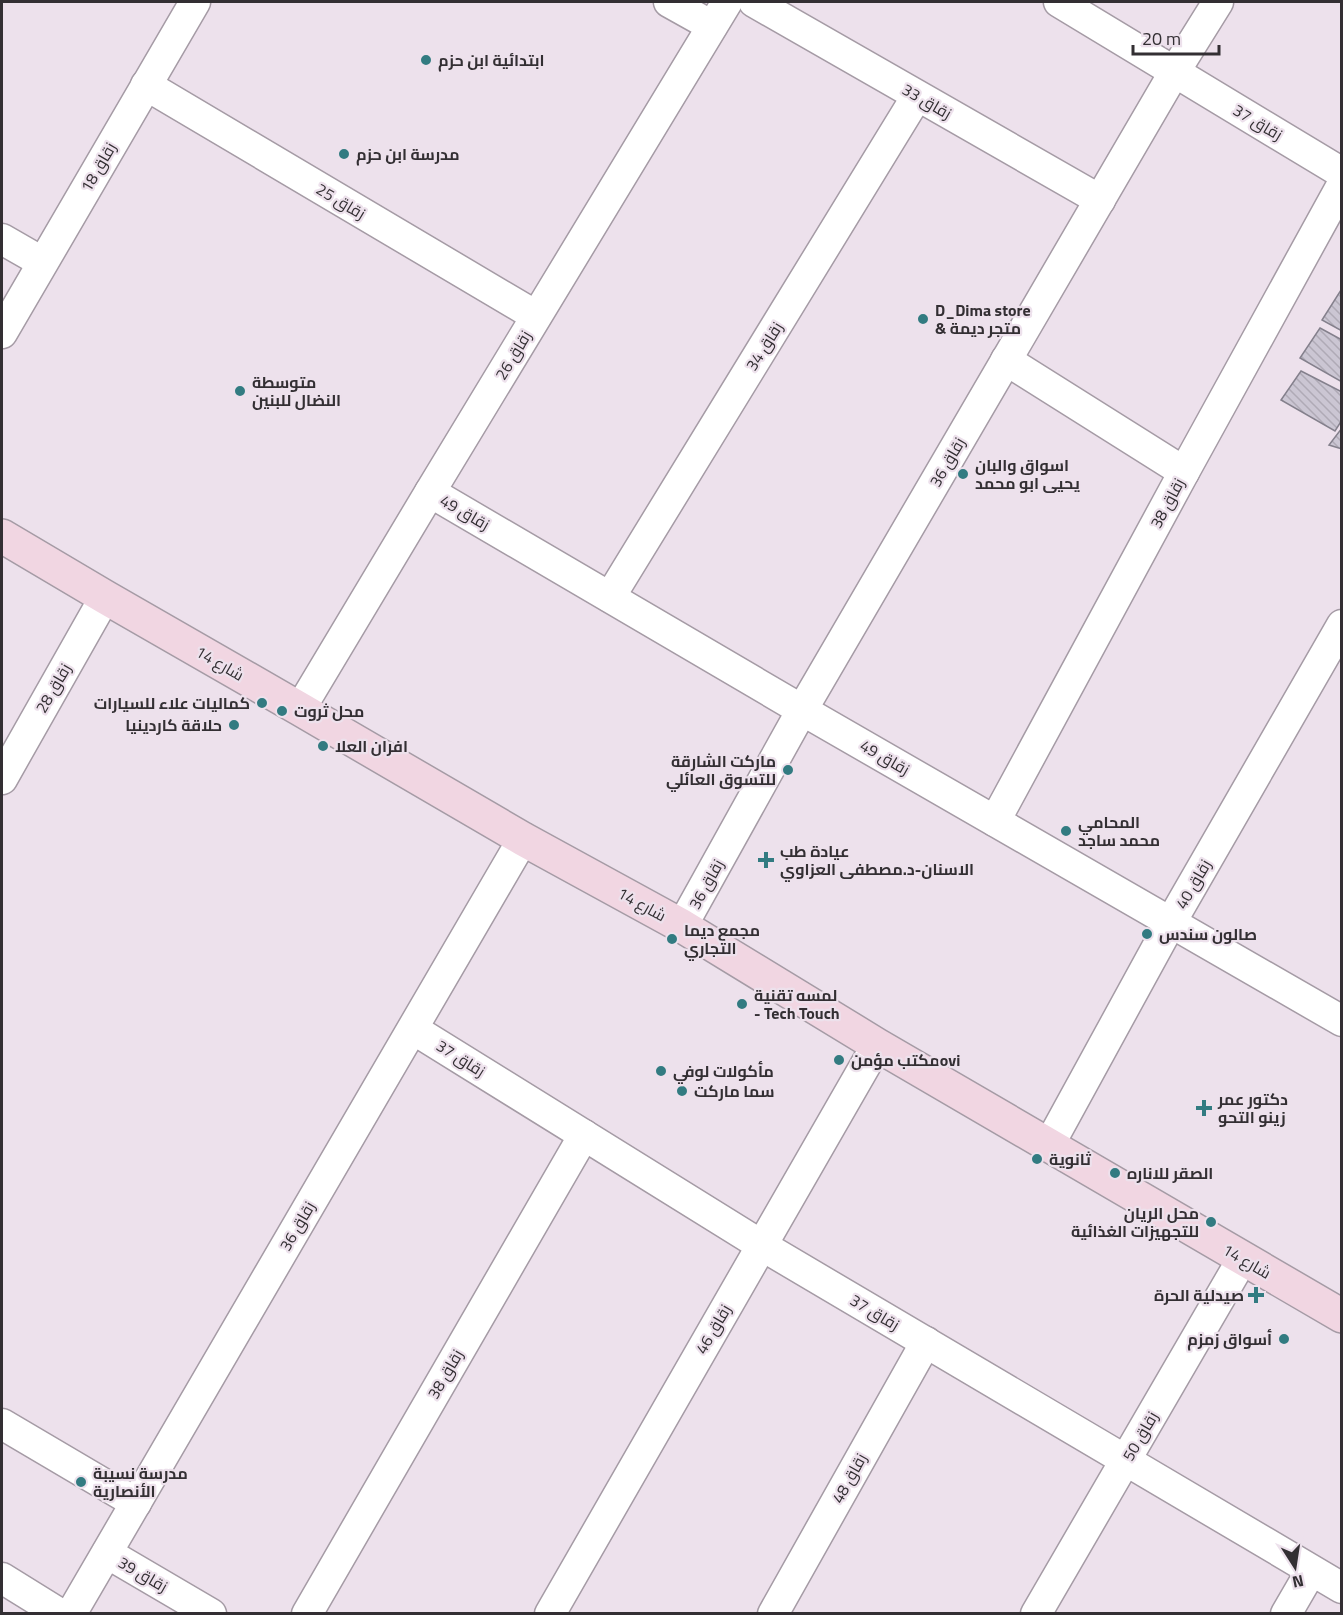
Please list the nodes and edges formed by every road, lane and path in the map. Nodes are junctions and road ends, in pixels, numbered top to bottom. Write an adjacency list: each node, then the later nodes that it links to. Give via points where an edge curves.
1 (195, 2): 8 (street, زقاق 18)
2 (669, 2): 6 (street)
3 (754, 2): 9 (street, زقاق 33)
4 (1059, 2): 7 (street, زقاق 37)
5 (1218, 2): 7 (street, زقاق 36)
6 (720, 14): 15 (street, زقاق 26)
7 (1175, 71): 10 (street, زقاق 37); 12 (street, زقاق 36)
8 (146, 85): 14 (street, زقاق 18); 15 (street, زقاق 25)
9 (917, 96): 12 (street, زقاق 33); 22 (street, زقاق 34)
10 (1341, 173)
11 (1341, 185): 18 (street, زقاق 38)
12 (1100, 200): 17 (street, زقاق 36)
13 (2, 239): 14 (street)
14 (42, 262): 16 (street, زقاق 18)
15 (536, 316): 19 (street, زقاق 26)
16 (2, 333)
17 (1006, 360): 18 (street); 25 (street, زقاق 36)
18 (1184, 472): 27 (street, زقاق 38)
19 (430, 492): 22 (street, زقاق 49); 24 (street, زقاق 26)
20 (2, 536): 21 (street, شارع 14)
21 (105, 597): 24 (street, شارع 14); 26 (street, زقاق 28)
22 (610, 597): 25 (street, زقاق 49)
23 (1341, 625): 29 (street, زقاق 40)
24 (300, 709): 28 (street, شارع 14)
25 (802, 710): 27 (street, زقاق 49); 30 (street, زقاق 36)
26 (2, 779)
27 (995, 821): 29 (street, زقاق 49)
28 (523, 839): 30 (street, شارع 14); 32 (street, زقاق 36)
29 (1171, 922): 31 (street, زقاق 49); 35 (street, زقاق 40)
30 (682, 926): 33 (street, شارع 14)
31 (1341, 1021)
32 (413, 1029): 34 (street, زقاق 37); 42 (street, زقاق 36)
33 (877, 1045): 35 (street, شارع 14); 36 (street, زقاق 46)
34 (584, 1135): 36 (street, زقاق 37); 50 (street, زقاق 38)
35 (1049, 1145): 37 (street, شارع 14)
36 (761, 1245): 39 (street, زقاق 37); 51 (street, زقاق 46)
37 (1243, 1258): 38 (street, شارع 14); 41 (street, زقاق 50)
38 (1341, 1316)
39 (926, 1342): 41 (street, زقاق 37); 52 (street, زقاق 48)
40 (2, 1424): 42 (street)
41 (1125, 1461): 44 (street, زقاق 37); 53 (street, زقاق 50)
42 (136, 1503): 43 (street, زقاق 36)
43 (107, 1553): 48 (street, زقاق 36); 49 (street, زقاق 39)
44 (1311, 1570): 46 (street, زقاق 37); 54 (street)
45 (2, 1578): 47 (street)
46 (1341, 1588)
47 (60, 1614)
48 (71, 1614)
49 (210, 1614)
50 (306, 1614)
51 (550, 1614)
52 (772, 1614)
53 (1036, 1614)
54 (1286, 1614)

